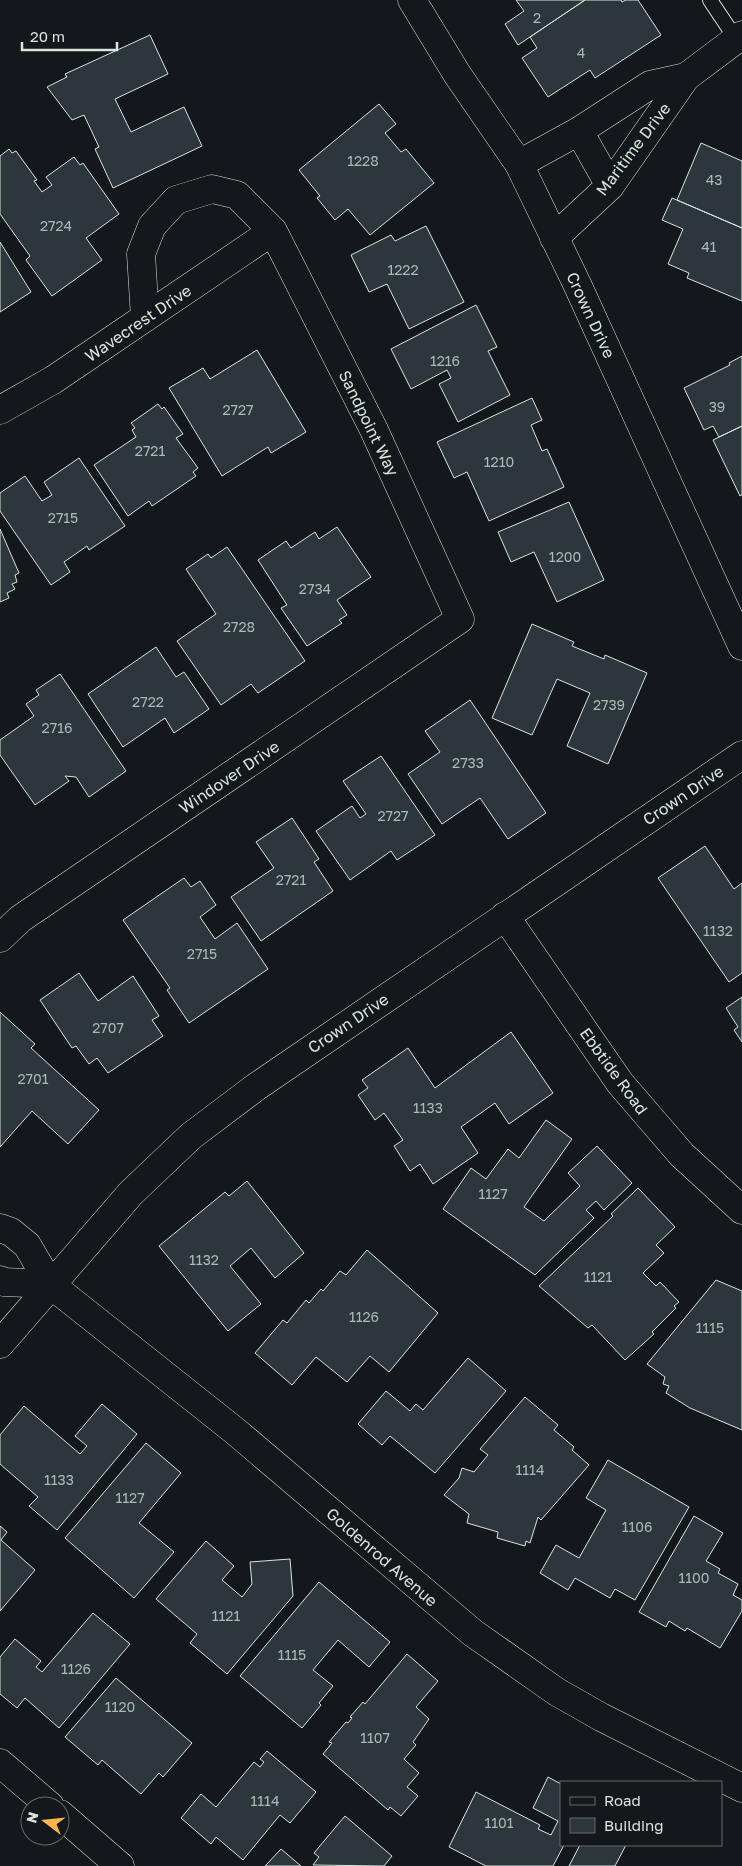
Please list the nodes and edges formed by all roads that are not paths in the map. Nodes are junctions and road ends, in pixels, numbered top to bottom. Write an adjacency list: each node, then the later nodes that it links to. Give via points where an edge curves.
1 (412, 0): 6 (street, Crown Drive, via 457,74)
2 (710, 0): 3 (lane)
3 (739, 37): 4 (street, Maritime Drive)
4 (686, 77): 5 (street, Maritime Drive, via 650,85); 7 (street, Maritime Drive)
5 (579, 132): 6 (street, Maritime Drive); 7 (street)
6 (519, 164): 9 (street, Crown Drive)
7 (610, 186): 9 (street, Maritime Drive)
8 (273, 231): 10 (street, Wavecrest Drive); 10 (street, Sandpoint Way, via 237,195 212,190 176,200 152,226 141,254); 12 (street, Sandpoint Way, via 374,430)
9 (554, 238): 13 (street, Crown Drive)
10 (145, 318): 11 (street, Wavecrest Drive, via 53,380)
11 (0, 410)
12 (460, 619): 16 (street, Windover Drive, via 20,920)
13 (742, 646)
14 (742, 755): 15 (street, Crown Drive)
15 (505, 916): 17 (street, Ebbtide Road, via 620,1083 682,1156); 20 (street, Crown Drive, via 256,1086 191,1136 131,1193)
16 (0, 938)
17 (742, 1210)
18 (0, 1228): 20 (street, Goldenrod Avenue, via 27,1245)
19 (0, 1280): 20 (street)
20 (50, 1284): 21 (street, Crown Drive); 23 (street, Goldenrod Avenue, via 235,1431 434,1602 501,1654 601,1717)
21 (0, 1344)
22 (0, 1763): 24 (street)
23 (742, 1788)
24 (38, 1796)
25 (70, 1823): 26 (street)
26 (120, 1866)

